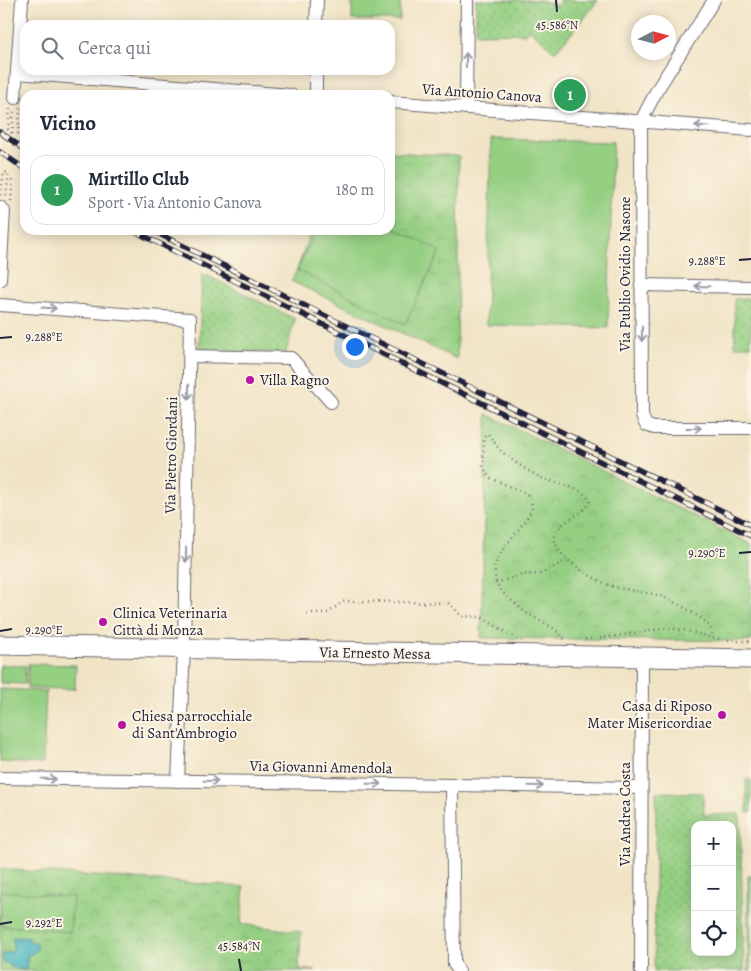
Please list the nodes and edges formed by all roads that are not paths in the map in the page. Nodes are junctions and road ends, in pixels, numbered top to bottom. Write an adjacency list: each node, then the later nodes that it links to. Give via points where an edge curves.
1 (22, 0): 5 (street)
2 (317, 0): 6 (street)
3 (467, 0): 16 (street, one-way to 3)
4 (714, 0): 17 (street)
5 (21, 20)
6 (316, 20)
7 (20, 29): 8 (street)
8 (17, 73): 9 (street); 14 (street)
9 (20, 73)
10 (44, 75): 12 (street)
11 (316, 75): 13 (street)
12 (235, 90)
13 (316, 90)
14 (16, 98)
15 (395, 102): 16 (street, Via Antonio Canova)
16 (466, 108): 17 (street, Via Antonio Canova)
17 (641, 121): 18 (street, Via Antonio Canova, one-way to 17); 21 (street, Via Publio Ovidio Nasone)
18 (751, 130)
19 (4, 205): 20 (street)
20 (0, 280)
21 (641, 285): 22 (street, one-way to 21); 26 (street, Via Publio Ovidio Nasone, one-way to 26, via 642,416 646,425 654,428)
22 (751, 287)
23 (0, 305): 24 (street, Via Pietro Giordani, one-way to 24, via 190,319)
24 (190, 356): 25 (street, via 291,358); 28 (street, Via Pietro Giordani, one-way to 28)
25 (331, 402)
26 (751, 428)
27 (0, 645): 28 (street, Via Ernesto Messa)
28 (184, 650): 29 (street, Via Ernesto Messa); 32 (street, Via Pietro Giordani)
29 (642, 657): 30 (street, Via Ernesto Messa); 34 (street, Via Andrea Costa)
30 (751, 659)
31 (0, 778): 32 (street, Via Giovanni Amendola, one-way to 32)
32 (178, 781): 33 (street, Via Giovanni Amendola, one-way to 33)
33 (452, 785): 34 (street, Via Giovanni Amendola, one-way to 34); 35 (street, via 454,964)
34 (642, 788): 36 (street, Via Andrea Costa)
35 (459, 971)
36 (641, 971)

